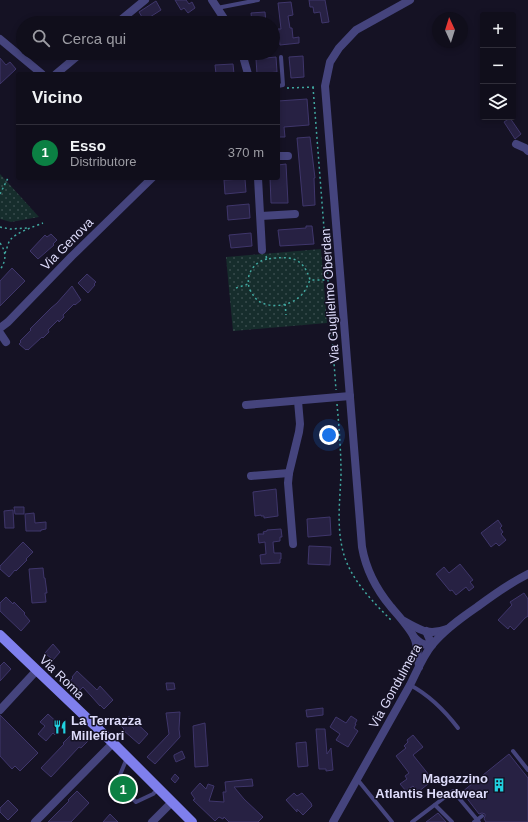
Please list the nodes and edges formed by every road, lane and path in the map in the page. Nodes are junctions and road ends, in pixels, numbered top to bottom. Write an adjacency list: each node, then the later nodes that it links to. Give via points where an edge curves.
1 (145, 0): 6 (street)
2 (212, 0): 5 (street)
3 (258, 0): 5 (lane)
4 (410, 0): 18 (street, Via Guglielmo Oberdan, via 356,30 330,62)
5 (217, 8): 7 (street)
6 (126, 16)
7 (222, 16)
8 (0, 39): 9 (street)
9 (16, 52)
10 (281, 57): 17 (lane, via 284,85)
11 (25, 60): 14 (street)
12 (73, 60): 15 (street)
13 (244, 60): 16 (street)
14 (40, 72)
15 (58, 72)
16 (247, 72)
17 (280, 86)
18 (325, 86): 19 (path); 48 (street, Via Guglielmo Oberdan)
19 (313, 87): 20 (path); 40 (path)
20 (286, 88)
21 (516, 144): 22 (street)
22 (528, 151)
23 (280, 156): 24 (street)
24 (288, 156)
25 (8, 178): 28 (path)
26 (150, 180): 45 (street, Via Genova)
27 (258, 180): 30 (street)
28 (0, 194)
29 (295, 214): 30 (street)
30 (261, 216): 35 (street)
31 (43, 223): 33 (path)
32 (0, 227): 33 (path)
33 (28, 228): 36 (path, via 10,241)
34 (0, 244): 36 (path)
35 (262, 250): 37 (path)
36 (5, 253): 38 (path)
37 (267, 259): 39 (path, via 290,257 307,269); 41 (path, via 262,260 251,270)
38 (0, 270)
39 (310, 280): 40 (path); 43 (path, via 303,294)
40 (328, 280): 49 (path)
41 (248, 284): 42 (path); 43 (path, via 253,296 259,301 268,305)
42 (236, 288)
43 (285, 304): 44 (path)
44 (286, 315)
45 (0, 328)
46 (0, 334): 47 (street)
47 (6, 342)
48 (350, 396): 49 (street); 56 (street, Via Guglielmo Oberdan, via 364,560 368,572)
49 (337, 398): 50 (street); 56 (path, via 341,449 339,530 344,556 361,588)
50 (298, 401): 51 (street); 52 (street, via 299,432)
51 (246, 406)
52 (288, 473): 53 (street); 54 (street)
53 (251, 476)
54 (293, 544)
55 (528, 574): 57 (street, Via Gondulmera)
56 (398, 621): 58 (street, Via Guglielmo Oberdan); 60 (street, Via Guglielmo Oberdan)
57 (449, 628): 58 (street); 61 (street, Via Gondulmera)
58 (426, 632): 61 (street)
59 (0, 635): 63 (main road, Via Roma)
60 (414, 637): 61 (street, via 420,643); 62 (street, Via Guglielmo Oberdan)
61 (432, 645): 62 (street, Via Gondulmera)
62 (419, 667): 64 (street, Via Gondulmera)
63 (37, 670): 66 (street); 67 (main road, Via Roma)
64 (410, 685): 65 (lane, via 420,690); 71 (street, Via Gondulmera)
65 (440, 708): 65 (lane, via 444,715 458,728 447,713)
66 (0, 710)
67 (113, 744): 69 (main road, Via Roma); 77 (street)
68 (513, 751): 70 (lane)
69 (127, 758): 72 (main road, Via Roma); 72 (lane, via 117,782 136,802)
70 (528, 770)
71 (357, 779): 80 (street, Via Gondulmera); 81 (lane)
72 (159, 789): 73 (main road, Via Roma)
73 (172, 802): 78 (street); 79 (main road, Via Roma)
74 (435, 804): 76 (lane, via 453,790); 82 (lane); 83 (lane)
75 (482, 816): 76 (lane)
76 (477, 821)
77 (35, 822)
78 (152, 822)
79 (192, 822)
80 (333, 822)
81 (392, 822)
82 (412, 822)
83 (452, 822)

